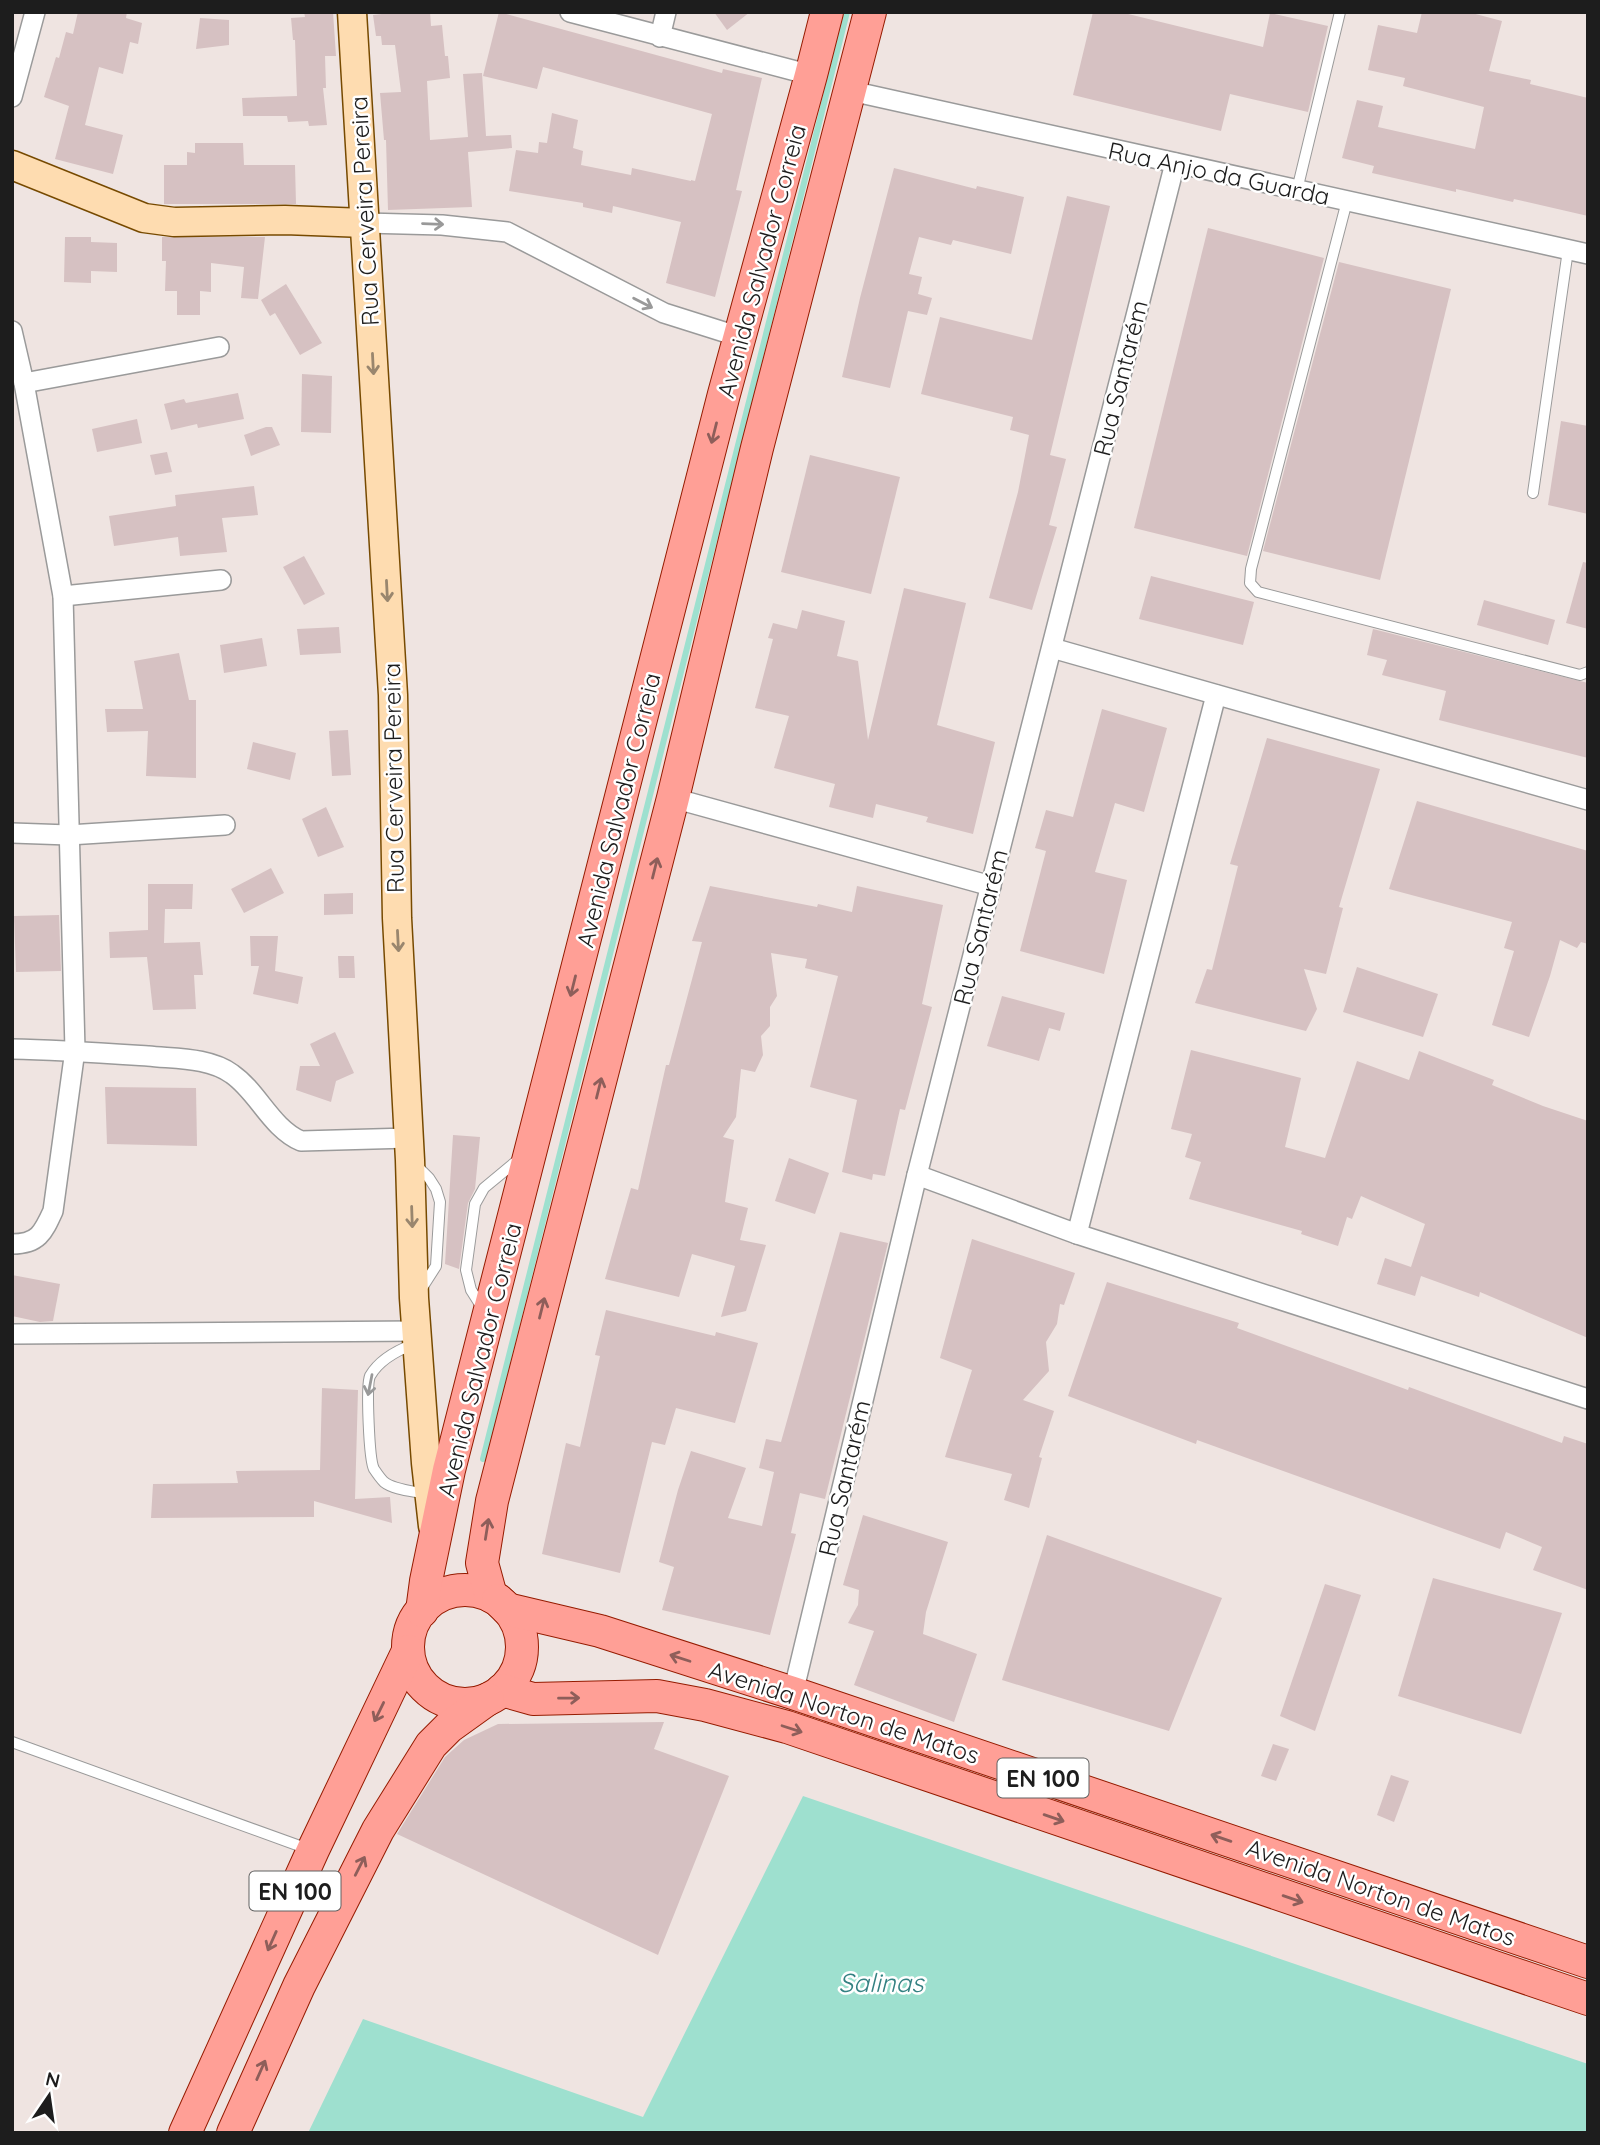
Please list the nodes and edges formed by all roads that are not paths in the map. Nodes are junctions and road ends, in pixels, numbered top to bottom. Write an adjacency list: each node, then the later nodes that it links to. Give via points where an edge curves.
1 (35, 12): 11 (street)
2 (352, 12): 16 (main road, Rua Cerveira Pereira)
3 (570, 12): 8 (street)
4 (666, 12): 8 (street)
5 (827, 12): 9 (main road, Avenida Salvador Correia)
6 (870, 12): 10 (main road, Avenida Salvador Correia)
7 (1340, 12): 14 (lane)
8 (660, 37): 9 (street)
9 (811, 75): 20 (main road, Avenida Salvador Correia)
10 (851, 91): 12 (street, Rua Anjo da Guarda); 29 (main road, Avenida Salvador Correia, via 757,448)
11 (12, 97)
12 (1175, 163): 14 (street, Rua Anjo da Guarda); 26 (street, Rua Santarém)
13 (12, 165): 16 (main road, via 144,218)
14 (1297, 190): 15 (street, Rua Anjo da Guarda)
15 (1346, 201): 17 (street, Rua Anjo da Guarda); 27 (lane, via 1250,583 1258,592 1580,675)
16 (365, 223): 20 (street, one-way to 20, via 507,232 664,313); 37 (main road, Rua Cerveira Pereira, one-way to 37, via 393,695 397,918)
17 (1568, 250): 18 (street, Rua Anjo da Guarda); 23 (lane)
18 (1588, 254)
19 (12, 331): 22 (street)
20 (740, 337): 45 (main road, Avenida Salvador Correia, one-way to 45, via 488,1317)
21 (219, 347): 22 (street)
22 (24, 383): 25 (street)
23 (1533, 493)
24 (221, 580): 25 (street)
25 (63, 596): 33 (street)
26 (1052, 649): 28 (street); 34 (street, Rua Santarém)
27 (1588, 672)
28 (1216, 695): 30 (street); 39 (street)
29 (673, 798): 34 (street); 46 (main road, Avenida Salvador Correia, one-way to 29, via 482,1563 492,1501)
30 (1588, 800)
31 (225, 825): 33 (street)
32 (12, 833): 33 (street)
33 (69, 835): 36 (street)
34 (991, 886): 38 (street, Rua Santarém)
35 (12, 1049): 36 (street)
36 (75, 1050): 37 (street, via 200,1061 229,1071 241,1081 289,1136 301,1141); 40 (street, via 54,1211 44,1232 28,1244)
37 (410, 1149): 42 (main road, Rua Cerveira Pereira, one-way to 42)
38 (917, 1175): 39 (street); 49 (street, Rua Santarém)
39 (1077, 1234): 43 (street)
40 (12, 1244)
41 (12, 1335): 42 (street)
42 (417, 1337): 44 (main road, Rua Cerveira Pereira); 44 (lane, one-way to 44, via 381,1364 370,1376 367,1390 373,1467 384,1482)
43 (1588, 1399)
44 (429, 1494): 45 (main road, Rua Cerveira Pereira)
45 (435, 1543): 47 (main road, Avenida Salvador Correia)
46 (499, 1602): 47 (main road, EN 100, via 470,1590 438,1597); 49 (main road, Avenida Norton de Matos / EN 100, one-way to 46); 50 (main road, EN 100, via 519,1628 522,1651 516,1672)
47 (422, 1611): 48 (main road, EN 100, via 411,1629)
48 (408, 1651): 50 (main road, EN 100, via 420,1681 445,1700 467,1704); 52 (main road, EN 100, one-way to 52)
49 (793, 1693): 53 (main road, Avenida Norton de Matos / EN 100, one-way to 49)
50 (495, 1695): 54 (main road, Avenida Norton de Matos / EN 100, one-way to 54, via 533,1699 657,1696 788,1727); 56 (main road, EN 100, one-way to 50, via 377,1830 431,1745)
51 (12, 1742): 52 (lane)
52 (313, 1850): 55 (main road, EN 100, one-way to 55)
53 (1588, 1962)
54 (1588, 1999)
55 (185, 2133)
56 (233, 2133)

